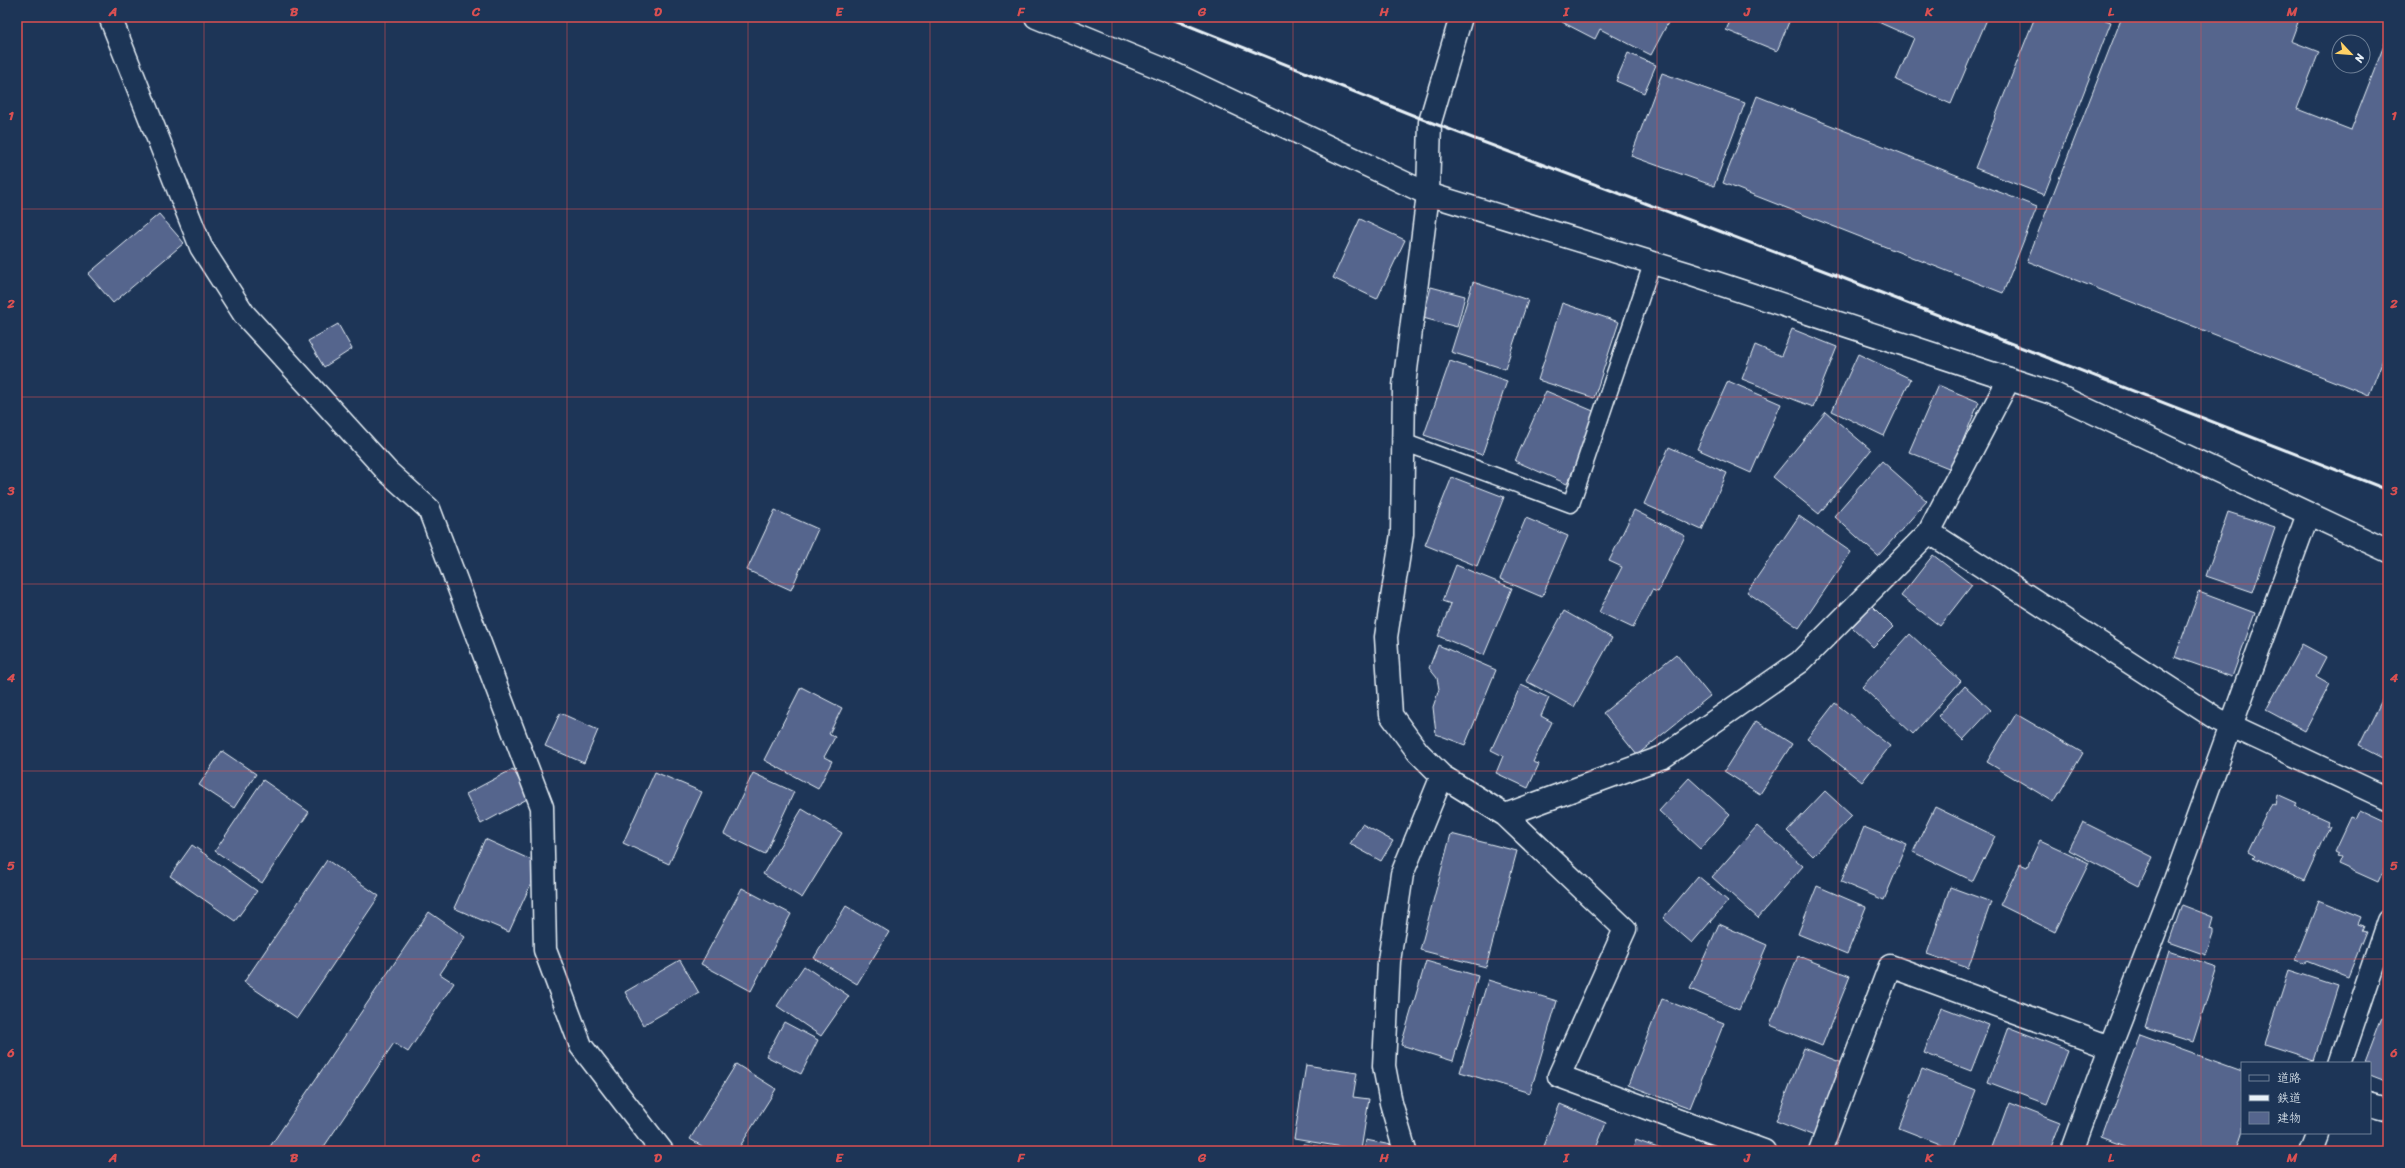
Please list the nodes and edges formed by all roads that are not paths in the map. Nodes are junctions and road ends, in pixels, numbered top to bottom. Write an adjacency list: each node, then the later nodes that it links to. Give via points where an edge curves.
1 (110, 17): 21 (street, via 200,247 244,314 386,471 429,510 542,807 545,950 581,1046)
2 (1036, 17): 4 (street, via 1170,72)
3 (1461, 17): 4 (street, via 1430,122)
4 (1428, 194): 5 (street); 7 (street, via 1404,386)
5 (1652, 264): 6 (street); 7 (lane, via 1571,504)
6 (2009, 379): 8 (street, via 2052,392); 9 (street)
7 (1403, 442): 12 (street, via 1402,534 1386,637 1391,715 1418,752)
8 (2308, 514): 10 (street); 11 (street)
9 (1929, 532): 11 (street, via 2217,719); 14 (street, via 1800,662 1663,757)
10 (2388, 551)
11 (2231, 725): 13 (street); 16 (street)
12 (1442, 776): 14 (street); 22 (street, via 1402,874 1389,961 1384,1066 1391,1104)
13 (2388, 798)
14 (1505, 815): 23 (street, via 1625,929 1559,1076)
15 (2388, 921): 17 (street)
16 (2110, 1047): 24 (street, via 1890,966); 25 (street)
17 (2340, 1062)
18 (2371, 1104): 19 (street)
19 (2388, 1109)
20 (2316, 1134): 26 (street)
21 (662, 1151)
22 (1405, 1151)
23 (1764, 1151)
24 (1820, 1151)
25 (2072, 1151)
26 (2309, 1151)

